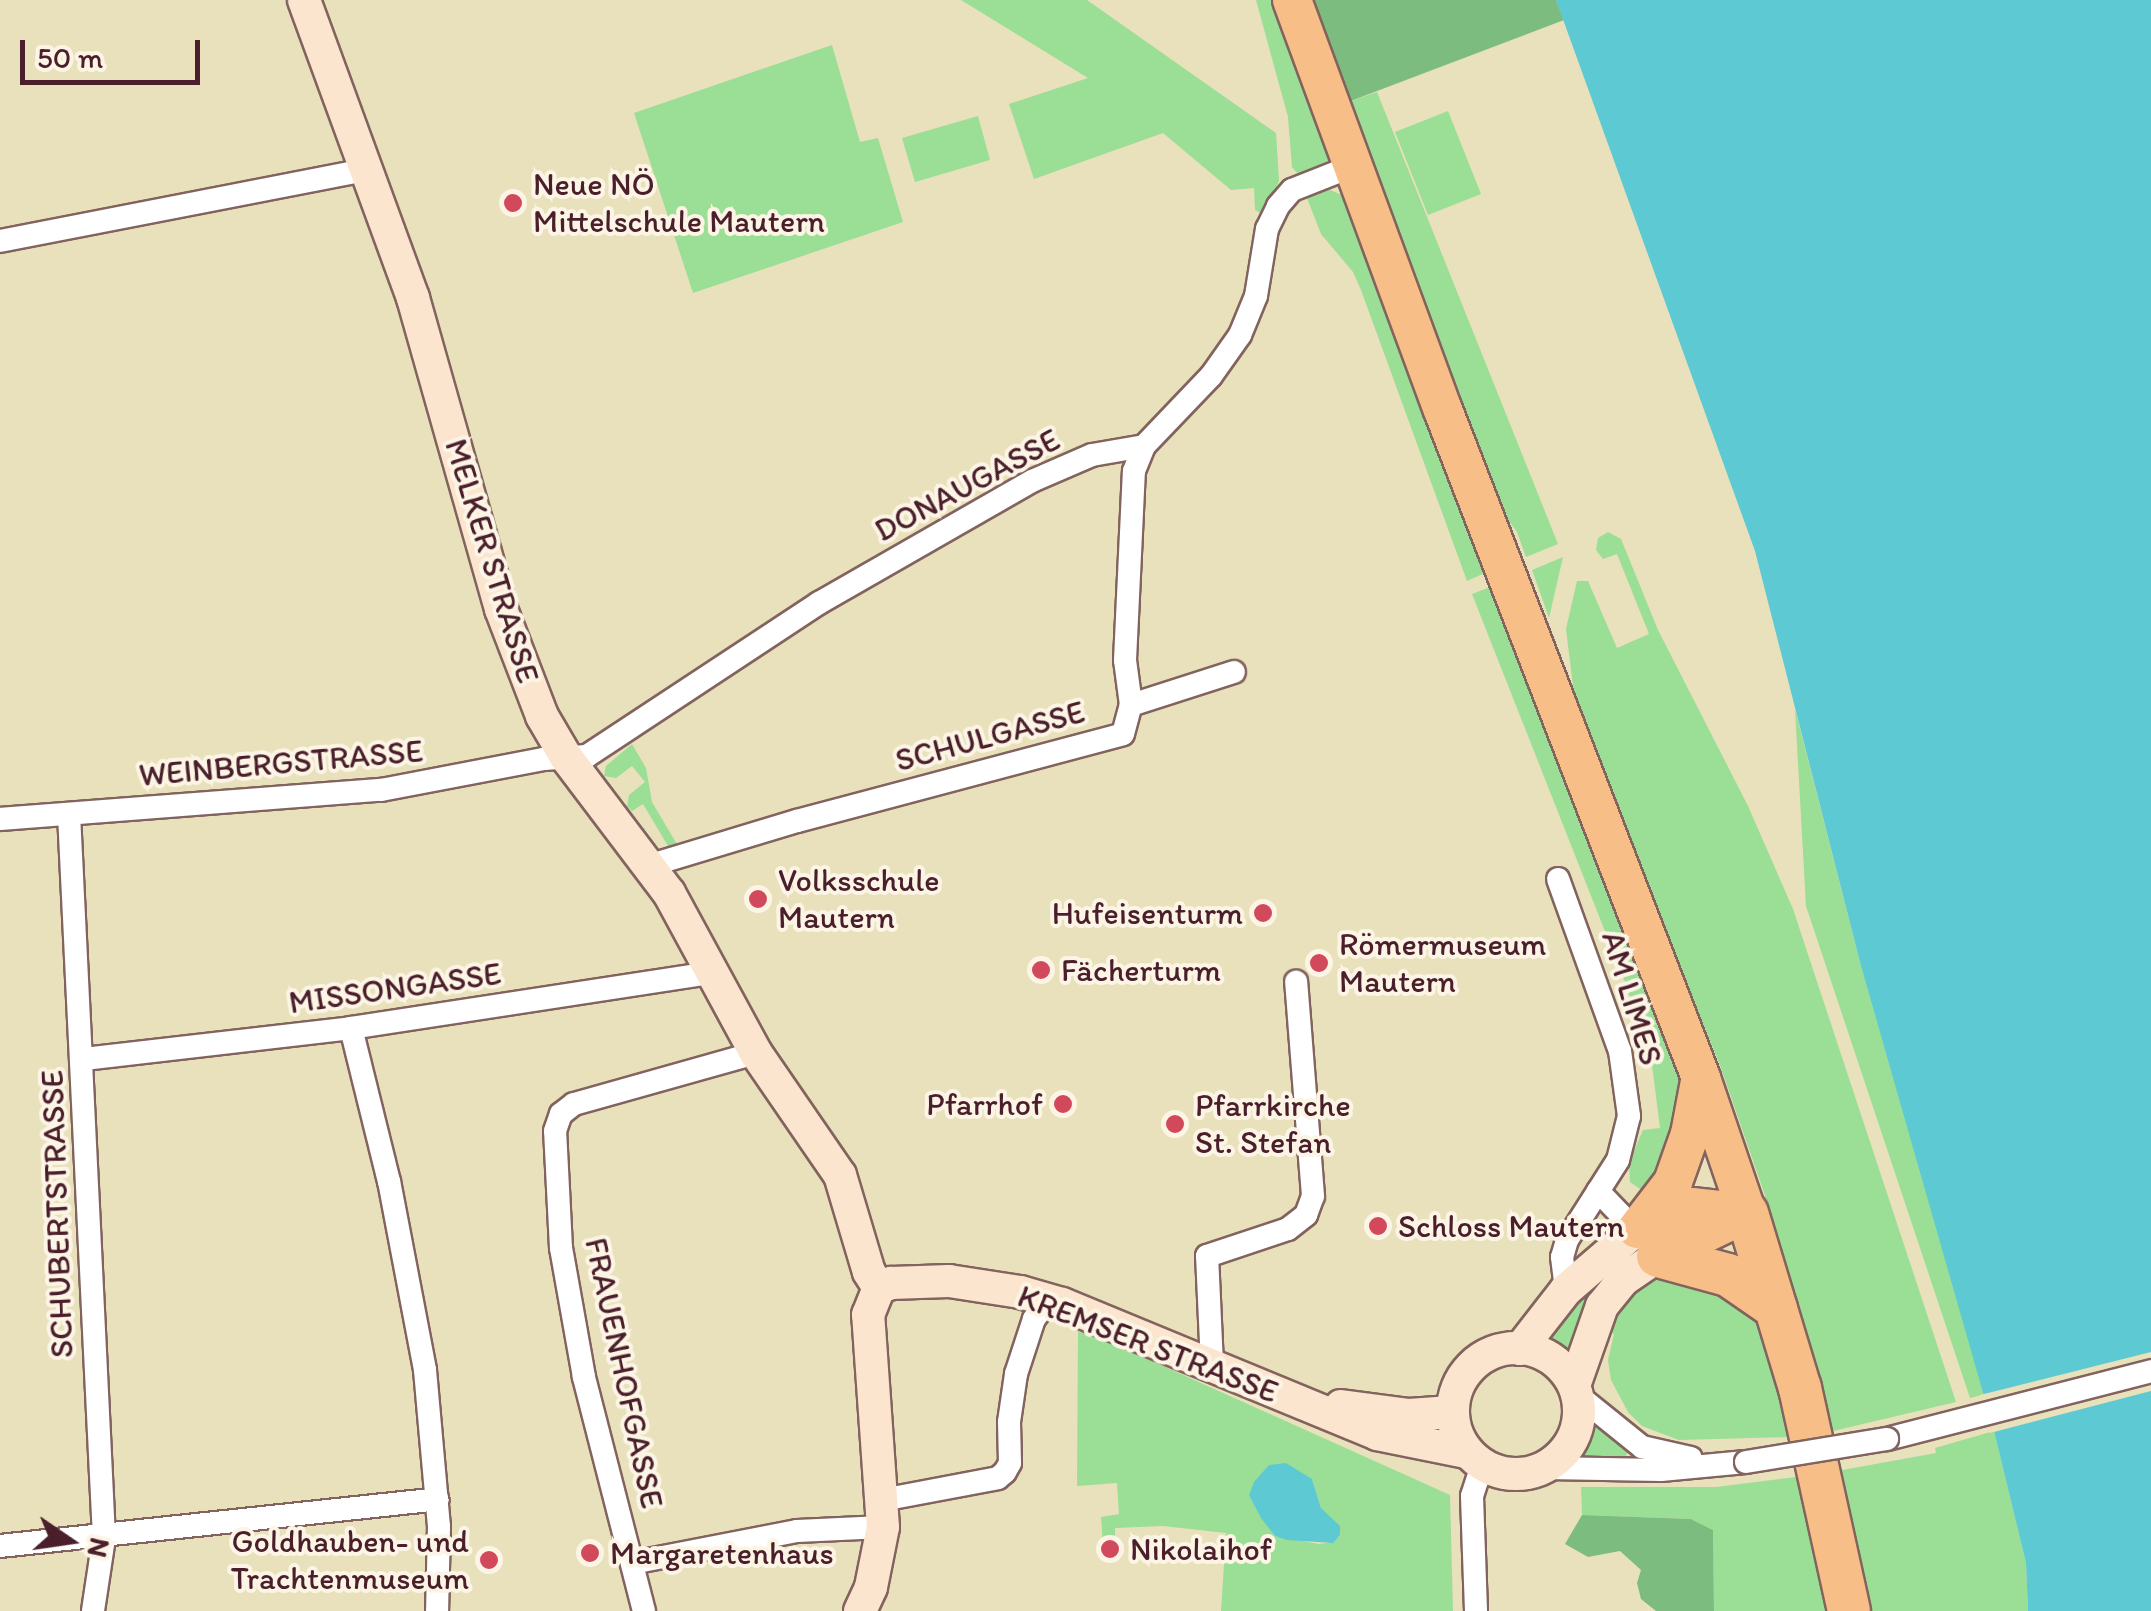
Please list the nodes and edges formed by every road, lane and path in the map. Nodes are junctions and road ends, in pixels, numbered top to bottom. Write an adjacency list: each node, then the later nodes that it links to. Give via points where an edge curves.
1 (304, 0): 4 (main road, MELKER STRASSE)
2 (1292, 0): 3 (main road)
3 (1353, 166): 6 (street, via 1292,190 1278,206 1240,336); 19 (main road)
4 (369, 169): 5 (street); 9 (main road, MELKER STRASSE, via 507,626)
5 (0, 241)
6 (1144, 446): 8 (street, SCHULGASSE, via 1134,470 1126,596); 9 (street, DONAUGASSE, via 1092,455 1032,481 820,603 593,753)
7 (1234, 672): 8 (street)
8 (1130, 705): 12 (street, SCHULGASSE, via 1123,734)
9 (566, 758): 10 (street, WEINBERGSTRASSE, via 381,790); 12 (main road, MELKER STRASSE)
10 (68, 814): 11 (street, WEINBERGSTRASSE); 18 (street, SCHUBERTSTRASSE)
11 (0, 819)
12 (650, 865): 14 (main road, MELKER STRASSE)
13 (1558, 879): 20 (street, AM LIMES, via 1597,978 1626,1086 1626,1138)
14 (715, 972): 16 (street, MISSONGASSE); 17 (main road, MELKER STRASSE)
15 (1296, 982): 28 (street, via 1313,1196 1306,1215 1288,1229 1206,1256)
16 (351, 1028): 18 (street, MISSONGASSE); 36 (street, via 414,1300)
17 (756, 1053): 23 (main road, MELKER STRASSE, via 840,1175); 40 (street, FRAUENHOFGASSE, via 574,1104 561,1114 555,1132 561,1248 584,1377)
18 (84, 1059): 38 (street, SCHUBERTSTRASSE)
19 (1701, 1078): 21 (main road); 22 (main road, via 1678,1170)
20 (1598, 1191): 22 (street); 24 (street, AM LIMES, via 1567,1240)
21 (1746, 1213): 22 (main road); 26 (highway)
22 (1648, 1243): 24 (main road); 26 (highway, via 1728,1275); 30 (main road, via 1602,1306)
23 (879, 1288): 25 (main road, KREMSER STRASSE, via 949,1280); 37 (main road, via 868,1315)
24 (1566, 1290): 27 (main road)
25 (1050, 1300): 28 (main road, KREMSER STRASSE); 37 (street, via 1034,1319 1016,1374 1005,1472)
26 (1776, 1308): 46 (highway)
27 (1520, 1349): 30 (main road, via 1550,1358); 32 (main road, via 1475,1365)
28 (1212, 1365): 31 (main road, KREMSER STRASSE)
29 (2151, 1371): 34 (street, bridge, via 1887,1439)
30 (1578, 1390): 34 (street, via 1642,1447); 35 (main road, via 1575,1438)
31 (1299, 1400): 32 (main road, KREMSER STRASSE, via 1409,1415); 33 (main road, KREMSER STRASSE, via 1377,1434)
32 (1451, 1412): 33 (main road, via 1455,1434)
33 (1474, 1459): 35 (main road, via 1503,1471); 45 (street)
34 (1738, 1463): 35 (street)
35 (1546, 1468)
36 (437, 1499): 38 (street); 42 (street)
37 (883, 1513): 40 (street); 44 (main road)
38 (104, 1538): 39 (street); 41 (street, SCHUBERTSTRASSE)
39 (0, 1546)
40 (632, 1563): 43 (street, FRAUENHOFGASSE)
41 (93, 1611)
42 (437, 1611)
43 (644, 1611)
44 (860, 1611)
45 (1476, 1611)
46 (1849, 1611)

